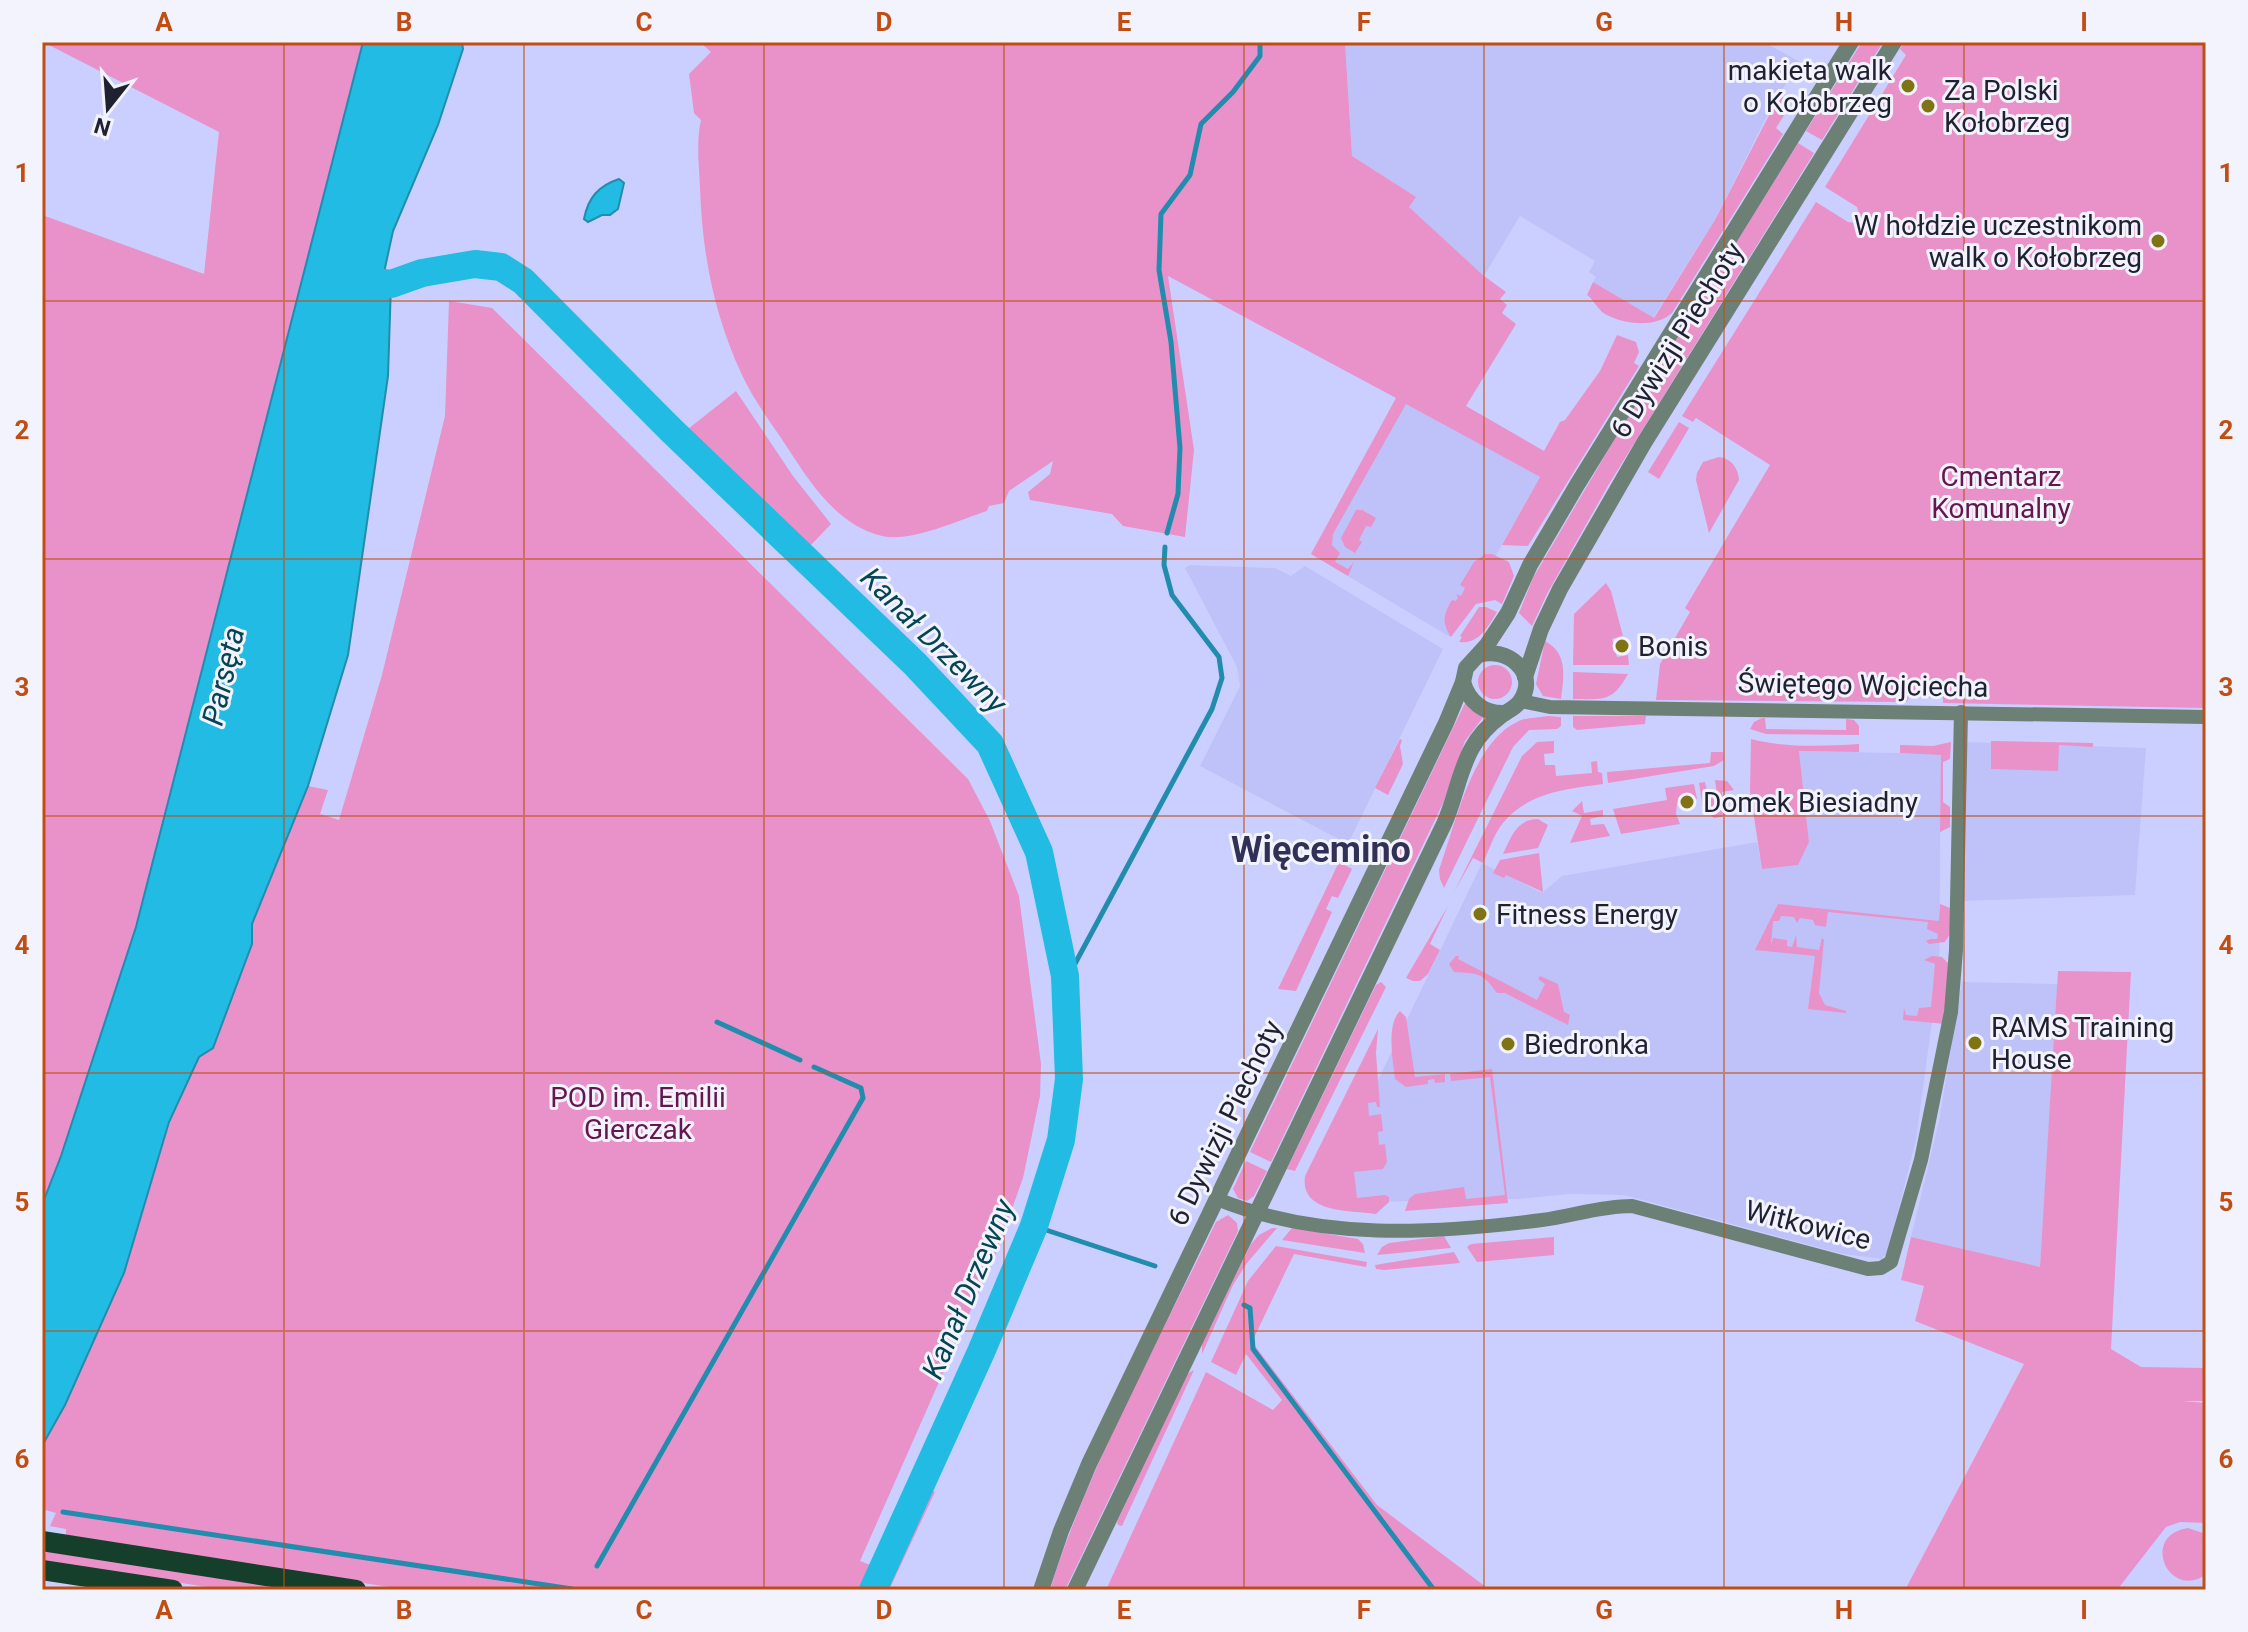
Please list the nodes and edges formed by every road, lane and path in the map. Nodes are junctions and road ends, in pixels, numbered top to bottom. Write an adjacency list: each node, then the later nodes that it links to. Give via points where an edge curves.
1 (1851, 42): 3 (street, 6 Dywizji Piechoty, via 1577,485 1508,613)
2 (1894, 42): 4 (street, 6 Dywizji Piechoty, via 1636,456 1560,589)
3 (1479, 655): 4 (street, via 1504,654 1517,662); 5 (street, 6 Dywizji Piechoty, via 1466,668)
4 (1525, 677): 6 (street, 6 Dywizji Piechoty)
5 (1463, 682): 8 (street, via 1478,706); 10 (street, 6 Dywizji Piechoty)
6 (1521, 701): 7 (street, Świętego Wojciecha, via 1550,707); 8 (street)
7 (1961, 712): 9 (street, Świętego Wojciecha); 11 (street, Witkowice, via 1951,1012 1921,1160 1891,1262 1868,1269 1632,1206 1392,1232)
8 (1505, 713): 11 (street, via 1473,746 1444,824)
9 (2206, 717)
10 (1217, 1199): 11 (street); 16 (street, 6 Dywizji Piechoty, via 1079,1486)
11 (1256, 1214): 17 (street)
12 (42, 1541): 15 (main road)
13 (42, 1570): 14 (main road)
14 (173, 1590)
15 (356, 1590)
16 (1041, 1590)
17 (1075, 1590)

